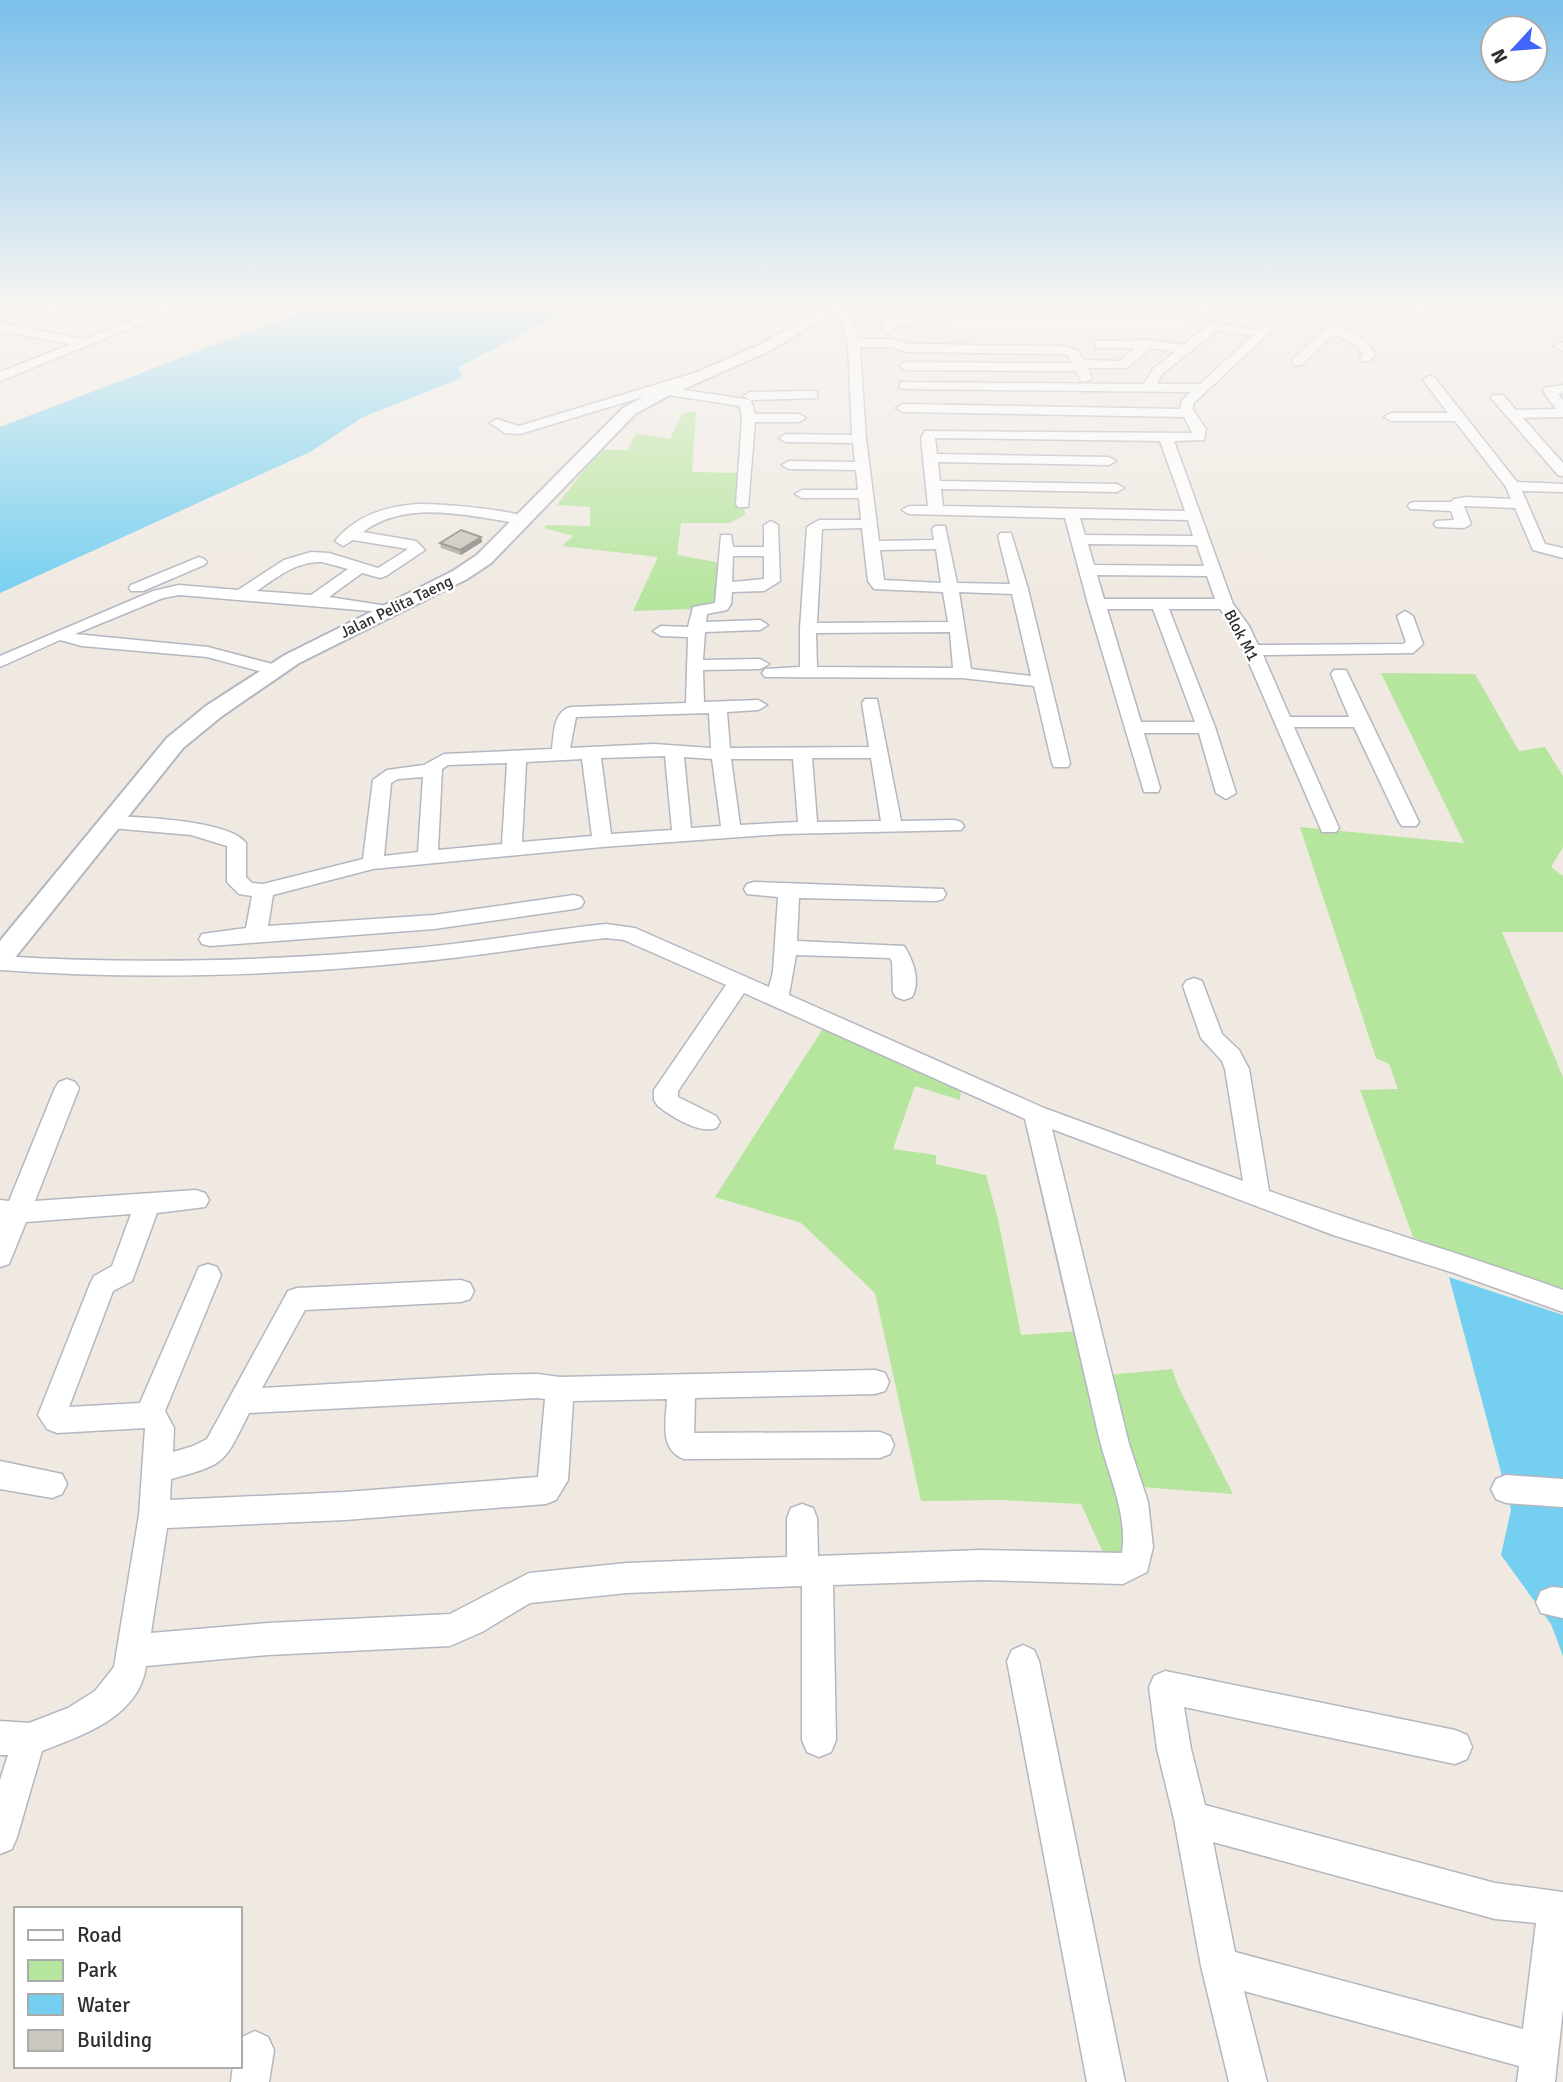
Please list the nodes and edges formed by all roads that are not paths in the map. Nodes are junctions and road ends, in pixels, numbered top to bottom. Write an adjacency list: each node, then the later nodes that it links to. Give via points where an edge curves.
1 (602, 405): 17 (street, via 517,431)
2 (640, 405): 44 (street, Jalan Pelita Taeng, via 629,411)
3 (748, 405): 15 (street)
4 (857, 405): 21 (street)
5 (1187, 405): 11 (street)
6 (1449, 405): 14 (street)
7 (1504, 405): 12 (street)
8 (903, 408): 9 (street)
9 (1088, 411): 11 (street); 18 (street)
10 (1563, 411): 12 (street)
11 (1188, 413): 20 (street, via 1201,436)
12 (1512, 414): 26 (street)
13 (1391, 417): 14 (street)
14 (1458, 417): 28 (street)
15 (749, 418): 16 (street); 34 (street)
16 (799, 418)
17 (497, 423)
18 (1101, 437): 20 (street); 22 (street, via 935,433 928,438); 23 (street)
19 (786, 438): 21 (street)
20 (1166, 438): 43 (street, Blok M1)
21 (859, 439): 25 (street)
22 (930, 458): 23 (street); 27 (street)
23 (1109, 461): 29 (street)
24 (789, 465): 25 (street)
25 (863, 466): 33 (street)
26 (1563, 472)
27 (934, 485): 29 (street); 39 (street)
28 (1513, 486): 30 (street); 35 (street)
29 (1117, 488): 42 (street)
30 (1563, 488)
31 (408, 492): 40 (street)
32 (802, 494): 33 (street)
33 (865, 494): 45 (street)
34 (743, 504)
35 (1522, 504): 37 (street, via 1467,501); 55 (street, via 1538,547)
36 (1415, 506): 37 (street)
37 (1456, 507): 46 (street, via 1464,524)
38 (909, 510): 39 (street)
39 (936, 510): 41 (street)
40 (442, 511): 44 (street); 48 (street, via 391,512)
41 (1072, 515): 42 (street); 51 (street)
42 (1124, 515): 43 (street)
43 (1195, 516): 52 (street, Blok M1)
44 (523, 520): 71 (street, Jalan Pelita Taeng, via 476,564)
45 (869, 524): 53 (street); 75 (street, via 815,527)
46 (1441, 524)
47 (771, 525): 54 (street)
48 (350, 535): 56 (street); 58 (street, via 406,543 417,549 385,572)
49 (1006, 536): 63 (street)
50 (942, 537): 53 (street); 62 (street)
51 (1078, 539): 52 (street); 59 (street)
52 (1203, 541): 60 (street, Blok M1)
53 (872, 545): 62 (street, via 880,586)
54 (771, 551): 61 (street, via 772,581 768,585); 61 (street, via 726,545)
55 (1563, 553)
56 (324, 556): 58 (street); 64 (street, via 292,563)
57 (199, 562): 67 (street)
58 (359, 568): 66 (street)
59 (1087, 570): 60 (street); 68 (street)
60 (1213, 571): 70 (street, Blok M1)
61 (724, 587): 76 (street, via 723,605 700,609)
62 (952, 588): 63 (street); 74 (street)
63 (1020, 589): 87 (street)
64 (239, 596): 65 (street, via 179,590); 66 (street)
65 (147, 599): 67 (street); 78 (street)
66 (314, 600): 71 (street)
67 (105, 602): 79 (street)
68 (1096, 604): 69 (street); 95 (street)
69 (1159, 604): 70 (street); 94 (street)
70 (1225, 604): 80 (street, Blok M1)
71 (388, 610): 83 (street, Jalan Pelita Taeng)
72 (1405, 616): 80 (street, via 1415,644 1407,649)
73 (760, 625): 76 (street)
74 (957, 627): 75 (street); 85 (street)
75 (808, 628): 84 (street)
76 (696, 629): 77 (street); 82 (street)
77 (661, 631)
78 (58, 635): 81 (street); 83 (street, via 208,652)
79 (0, 648)
80 (1252, 650): 92 (street, Blok M1)
81 (0, 662)
82 (694, 665): 84 (street); 91 (street)
83 (274, 670): 107 (street, Jalan Pelita Taeng, via 175,743)
84 (810, 672): 85 (street)
85 (962, 673): 87 (street)
86 (1340, 674): 93 (street)
87 (1040, 682): 103 (street)
88 (871, 703): 97 (street)
89 (758, 705): 90 (street)
90 (718, 707): 91 (street); 100 (street)
91 (695, 708): 101 (street, via 571,712)
92 (1282, 722): 93 (street); 112 (street, Blok M1)
93 (1360, 722): 108 (street)
94 (1206, 727): 95 (street); 106 (street)
95 (1134, 729): 105 (street)
96 (802, 752): 97 (street); 100 (street); 110 (street)
97 (880, 752): 111 (street)
98 (674, 753): 99 (street); 100 (street); 114 (street)
99 (591, 754): 101 (street); 115 (street)
100 (721, 754): 113 (street)
101 (560, 756): 102 (street)
102 (517, 758): 104 (street, via 443,760); 116 (street)
103 (1061, 763)
104 (433, 770): 117 (street); 118 (street, via 382,779)
105 (1151, 788)
106 (1227, 793)
107 (111, 822): 120 (street, via 186,828 228,839 238,849 237,881 246,889); 127 (street, Jalan Pelita Taeng)
108 (1409, 822)
109 (954, 826): 111 (street)
110 (808, 827): 111 (street); 113 (street)
111 (892, 827)
112 (1329, 828)
113 (731, 830): 114 (street)
114 (682, 834): 115 (street)
115 (602, 841): 116 (street)
116 (512, 851): 117 (street)
117 (428, 857): 118 (street)
118 (373, 863): 120 (street)
119 (754, 889): 121 (street)
120 (262, 891): 124 (street)
121 (789, 891): 122 (street); 126 (street)
122 (936, 894)
123 (574, 902): 124 (street, via 435,922)
124 (256, 934): 125 (street)
125 (210, 939)
126 (786, 948): 130 (street, via 896,951 903,962); 131 (street)
127 (0, 961): 128 (street, via 62,969 288,966 606,931 628,933 660,945)
128 (740, 982): 131 (street); 134 (street, via 666,1090 666,1100)
129 (1194, 986): 135 (street, via 1212,1038 1237,1069)
130 (904, 992)
131 (777, 998): 133 (street)
132 (67, 1088): 138 (street)
133 (1036, 1114): 135 (street); 156 (street, via 1130,1490 1139,1538 1136,1562 1123,1569 982,1565)
134 (708, 1122)
135 (1258, 1197): 142 (street)
136 (196, 1200): 137 (street)
137 (148, 1203): 138 (street); 147 (street, via 123,1273 103,1284 52,1415 57,1420)
138 (10, 1211): 139 (street)
139 (0, 1256)
140 (208, 1275): 147 (street)
141 (461, 1291): 146 (street, via 297,1299)
142 (1563, 1301)
143 (874, 1382): 144 (street)
144 (681, 1387): 145 (street); 148 (street, via 680,1441 684,1446)
145 (560, 1389): 146 (street, via 490,1387); 154 (street, via 555,1471 546,1490)
146 (241, 1400): 149 (street, via 217,1448 200,1458)
147 (149, 1415): 149 (street, via 160,1428)
148 (880, 1446)
149 (156, 1469): 154 (street)
150 (0, 1475): 151 (street)
151 (52, 1484)
152 (1506, 1489): 153 (street)
153 (1563, 1493)
154 (154, 1515): 157 (street)
155 (802, 1518): 156 (street)
156 (810, 1571): 157 (street, via 627,1578 529,1588 450,1630); 160 (street)
157 (133, 1651): 159 (street, via 128,1673 107,1703 79,1720)
158 (1023, 1661): 167 (street)
159 (14, 1739): 163 (street)
160 (819, 1740)
161 (1455, 1747): 162 (street, via 1165,1688)
162 (1191, 1819): 164 (street, via 1495,1901); 165 (street)
163 (0, 1837)
164 (1560, 1908): 166 (street)
165 (1219, 1966): 166 (street); 168 (street)
166 (1538, 2068)
167 (1106, 2082)
168 (1248, 2082)

